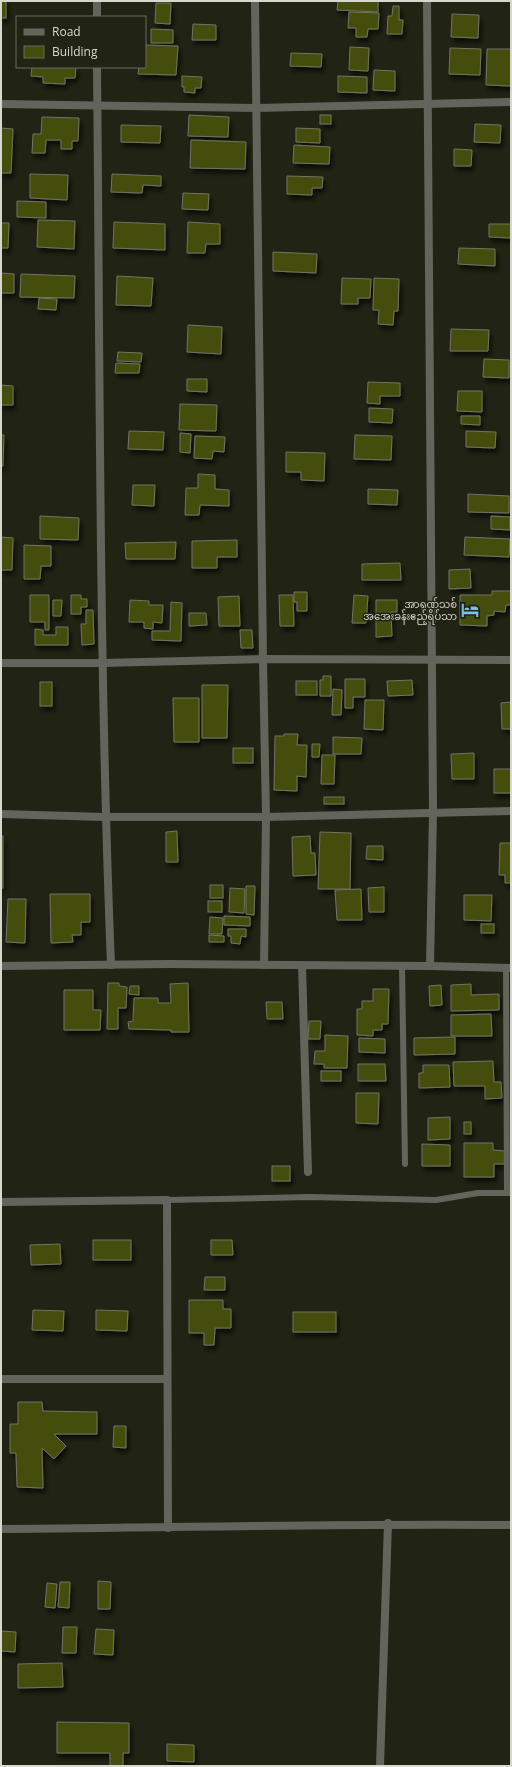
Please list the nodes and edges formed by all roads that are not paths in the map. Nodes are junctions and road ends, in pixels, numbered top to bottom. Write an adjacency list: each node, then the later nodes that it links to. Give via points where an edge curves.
1 (97, 1): 4 (street)
2 (255, 1): 10 (street)
3 (427, 1): 7 (street)
4 (97, 16)
5 (97, 68): 9 (street)
6 (511, 102): 7 (street)
7 (429, 103): 10 (street); 12 (street)
8 (1, 104): 9 (street)
9 (98, 106): 10 (street); 15 (street)
10 (256, 108): 11 (street)
11 (263, 659): 12 (street); 15 (street); 20 (street)
12 (431, 660): 13 (street); 17 (street)
13 (511, 660)
14 (1, 662): 15 (street)
15 (102, 662): 19 (street)
16 (511, 811): 17 (street)
17 (433, 812): 20 (street); 26 (street)
18 (1, 814): 19 (street)
19 (105, 817): 20 (street); 23 (street)
20 (266, 817): 21 (street)
21 (264, 965): 23 (street); 24 (street)
22 (1, 966): 23 (street)
23 (111, 966)
24 (302, 966): 25 (street); 29 (street)
25 (402, 966): 26 (street); 28 (lane)
26 (430, 966): 27 (street)
27 (508, 968): 30 (lane)
28 (405, 1164)
29 (308, 1172)
30 (509, 1193): 31 (lane, via 478,1193 436,1200 310,1197)
31 (167, 1200): 32 (street); 34 (street)
32 (1, 1202)
33 (1, 1379): 34 (street)
34 (167, 1380): 37 (street)
35 (388, 1523): 36 (street); 37 (street); 39 (street)
36 (511, 1525)
37 (168, 1528): 38 (street)
38 (1, 1529)
39 (380, 1766)

